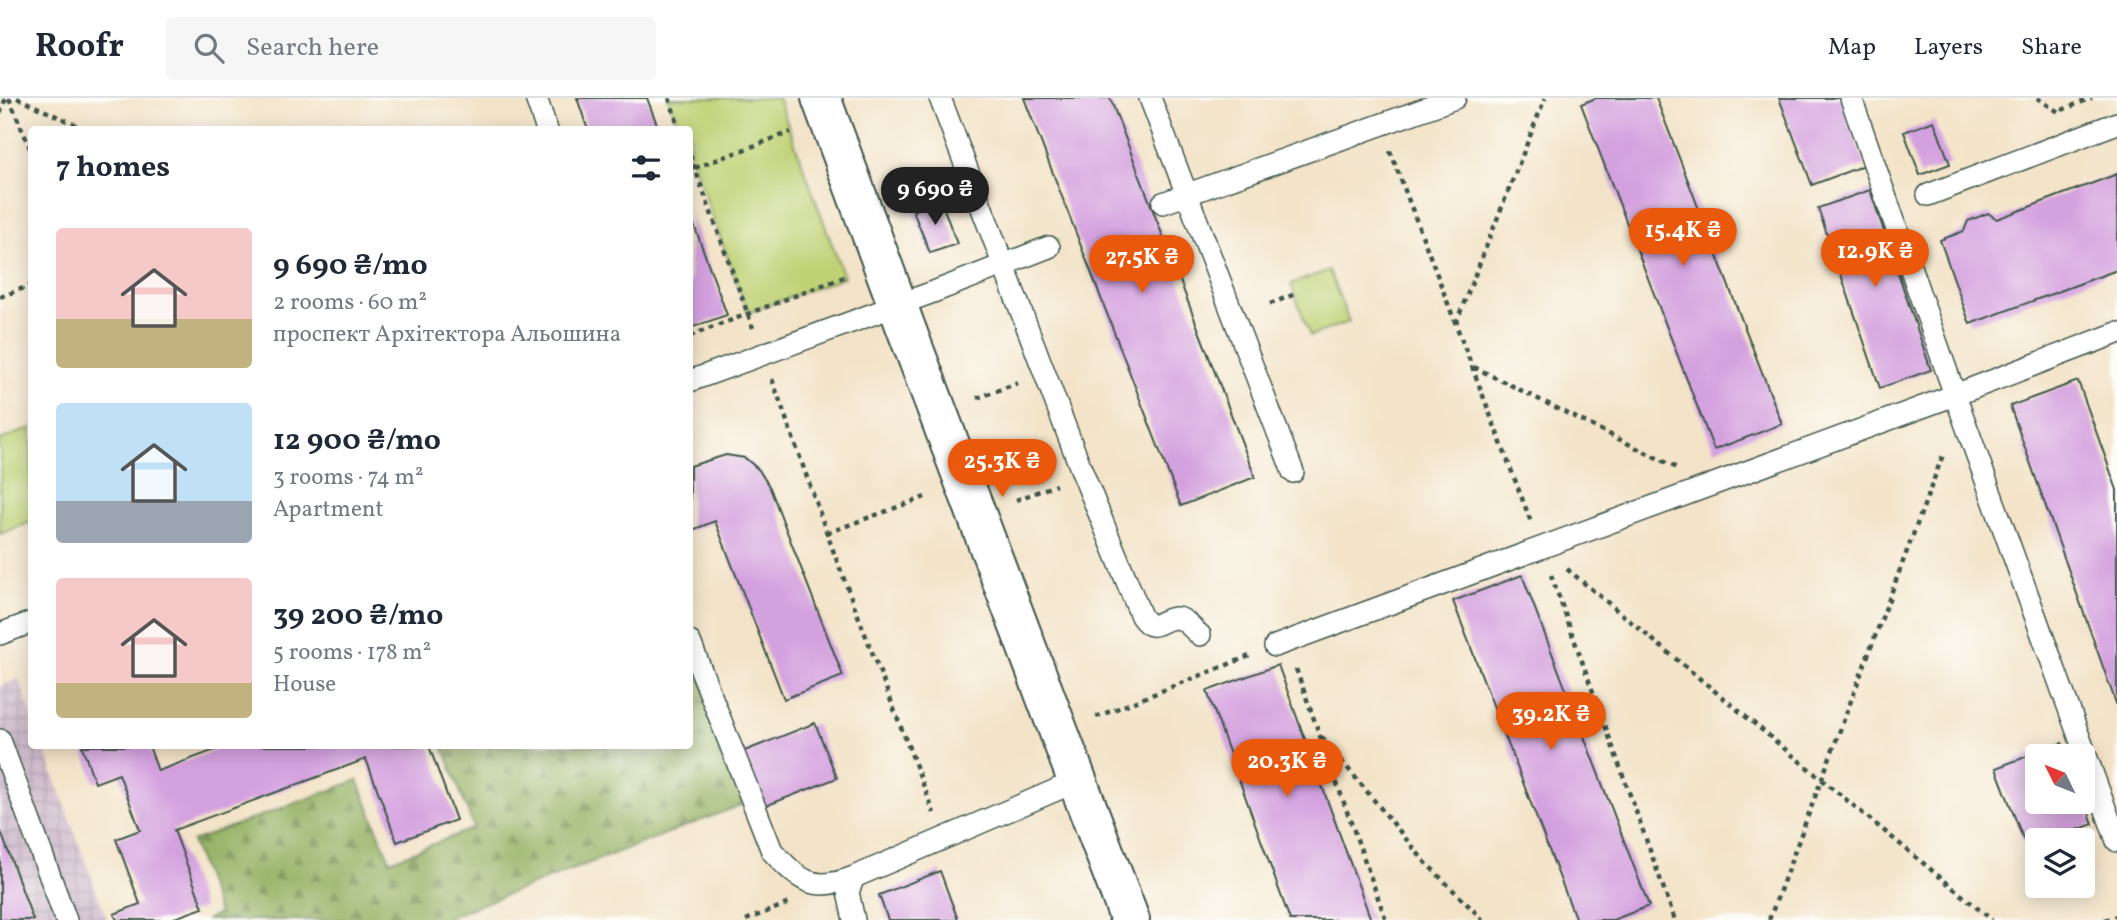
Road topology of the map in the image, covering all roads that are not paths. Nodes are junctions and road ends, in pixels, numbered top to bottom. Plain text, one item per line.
1 (536, 98) edge
2 (821, 98) edge
3 (940, 98) edge
4 (1150, 98) edge
5 (1455, 98) edge
6 (1851, 98) edge
7 (2117, 123) edge
8 (546, 126) edge
9 (1187, 195) junction
10 (1928, 195) dead end
11 (1163, 203) dead end
12 (1049, 247) dead end
13 (1003, 265) junction
14 (898, 305) junction
15 (2117, 333) edge
16 (693, 381) edge
17 (1958, 402) junction
18 (1293, 472) dead end
19 (28, 624) edge
20 (0, 634) edge
21 (1200, 635) dead end
22 (1280, 644) road end
23 (693, 650) edge
24 (0, 740) edge
25 (1077, 782) junction
26 (2117, 841) edge
27 (855, 877) junction
28 (66, 920) edge
29 (854, 920) edge
30 (1130, 920) edge

1 - 8 lane
2 - 14 street
3 - 13 lane
4 - 9 lane
5 - 9 lane
6 - 17 lane
7 - 10 lane
9 - 11 lane
9 - 18 lane
12 - 13 lane
13 - 14 lane
13 - 21 lane
14 - 16 lane
14 - 25 street
15 - 17 lane
17 - 22 lane
17 - 26 lane
19 - 20 lane
23 - 27 lane
24 - 28 lane
25 - 27 lane
25 - 30 street
27 - 29 lane

